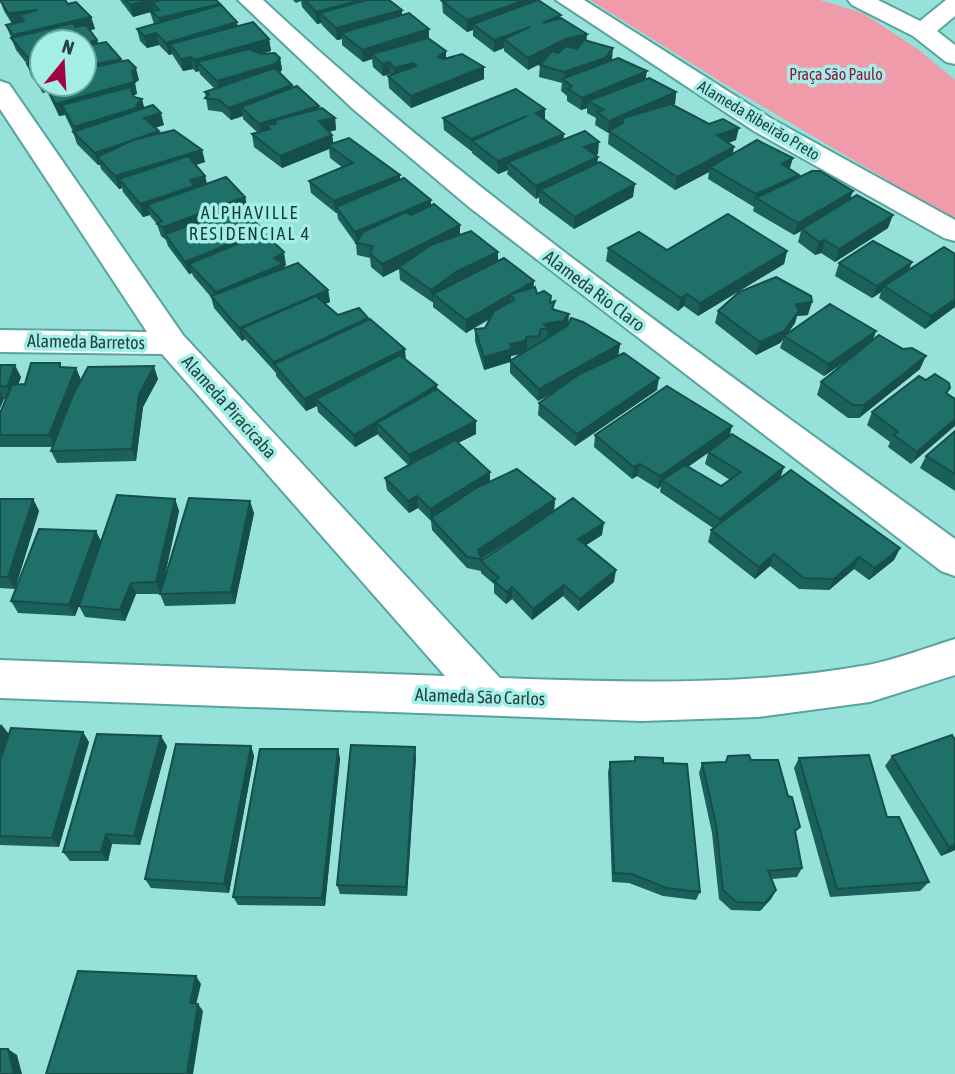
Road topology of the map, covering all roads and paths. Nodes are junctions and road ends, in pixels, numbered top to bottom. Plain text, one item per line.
1 (250, 0) edge
2 (568, 0) edge
3 (860, 0) edge
4 (955, 4) edge
5 (922, 31) junction
6 (955, 57) edge
7 (0, 89) edge
8 (12, 128) edge
9 (955, 232) edge
10 (0, 341) edge
11 (171, 343) junction
12 (955, 560) edge
13 (955, 657) edge
14 (0, 679) edge
15 (491, 698) junction

1 - 12 street, Alameda Rio Claro
2 - 9 street, Alameda Ribeirão Preto
3 - 5 street
4 - 5 street
5 - 6 street
7 - 8 street, Alameda Piracicaba
8 - 11 street, Alameda Piracicaba
10 - 11 street, Alameda Barretos
11 - 15 street, Alameda Piracicaba
13 - 15 street, Alameda São Carlos
14 - 15 street, Alameda São Carlos

